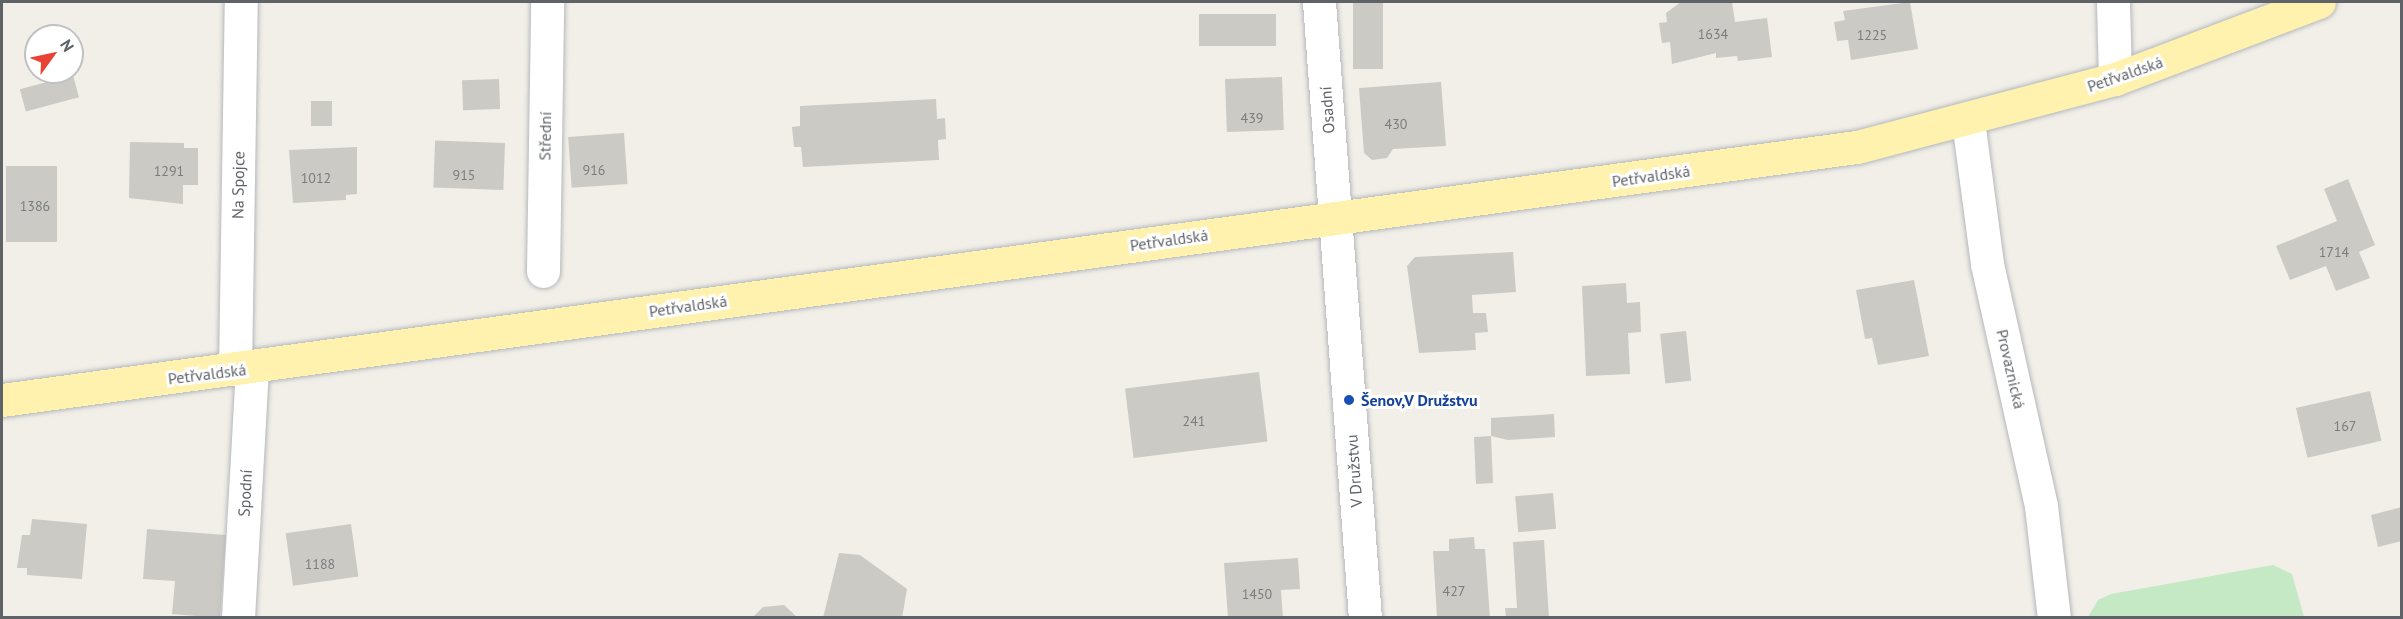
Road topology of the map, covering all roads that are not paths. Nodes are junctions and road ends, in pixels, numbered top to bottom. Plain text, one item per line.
1 (241, 2) edge
2 (547, 2) edge
3 (1319, 2) edge
4 (2113, 2) edge
5 (2319, 2) edge
6 (2115, 79) junction
7 (1968, 121) junction
8 (1334, 218) junction
9 (543, 271) dead end
10 (244, 369) junction
11 (2, 400) edge
12 (238, 618) edge
13 (1365, 618) edge
14 (2054, 618) edge

1 - 10 street, Na Spojce
2 - 9 street, Střední
3 - 8 street, Osadní
4 - 6 street
5 - 6 main road, Petřvaldská
6 - 7 main road, Petřvaldská
7 - 8 main road, Petřvaldská
7 - 14 street, Provaznická
8 - 10 main road, Petřvaldská
8 - 13 street, V Družstvu
10 - 11 main road, Petřvaldská
10 - 12 street, Spodní

